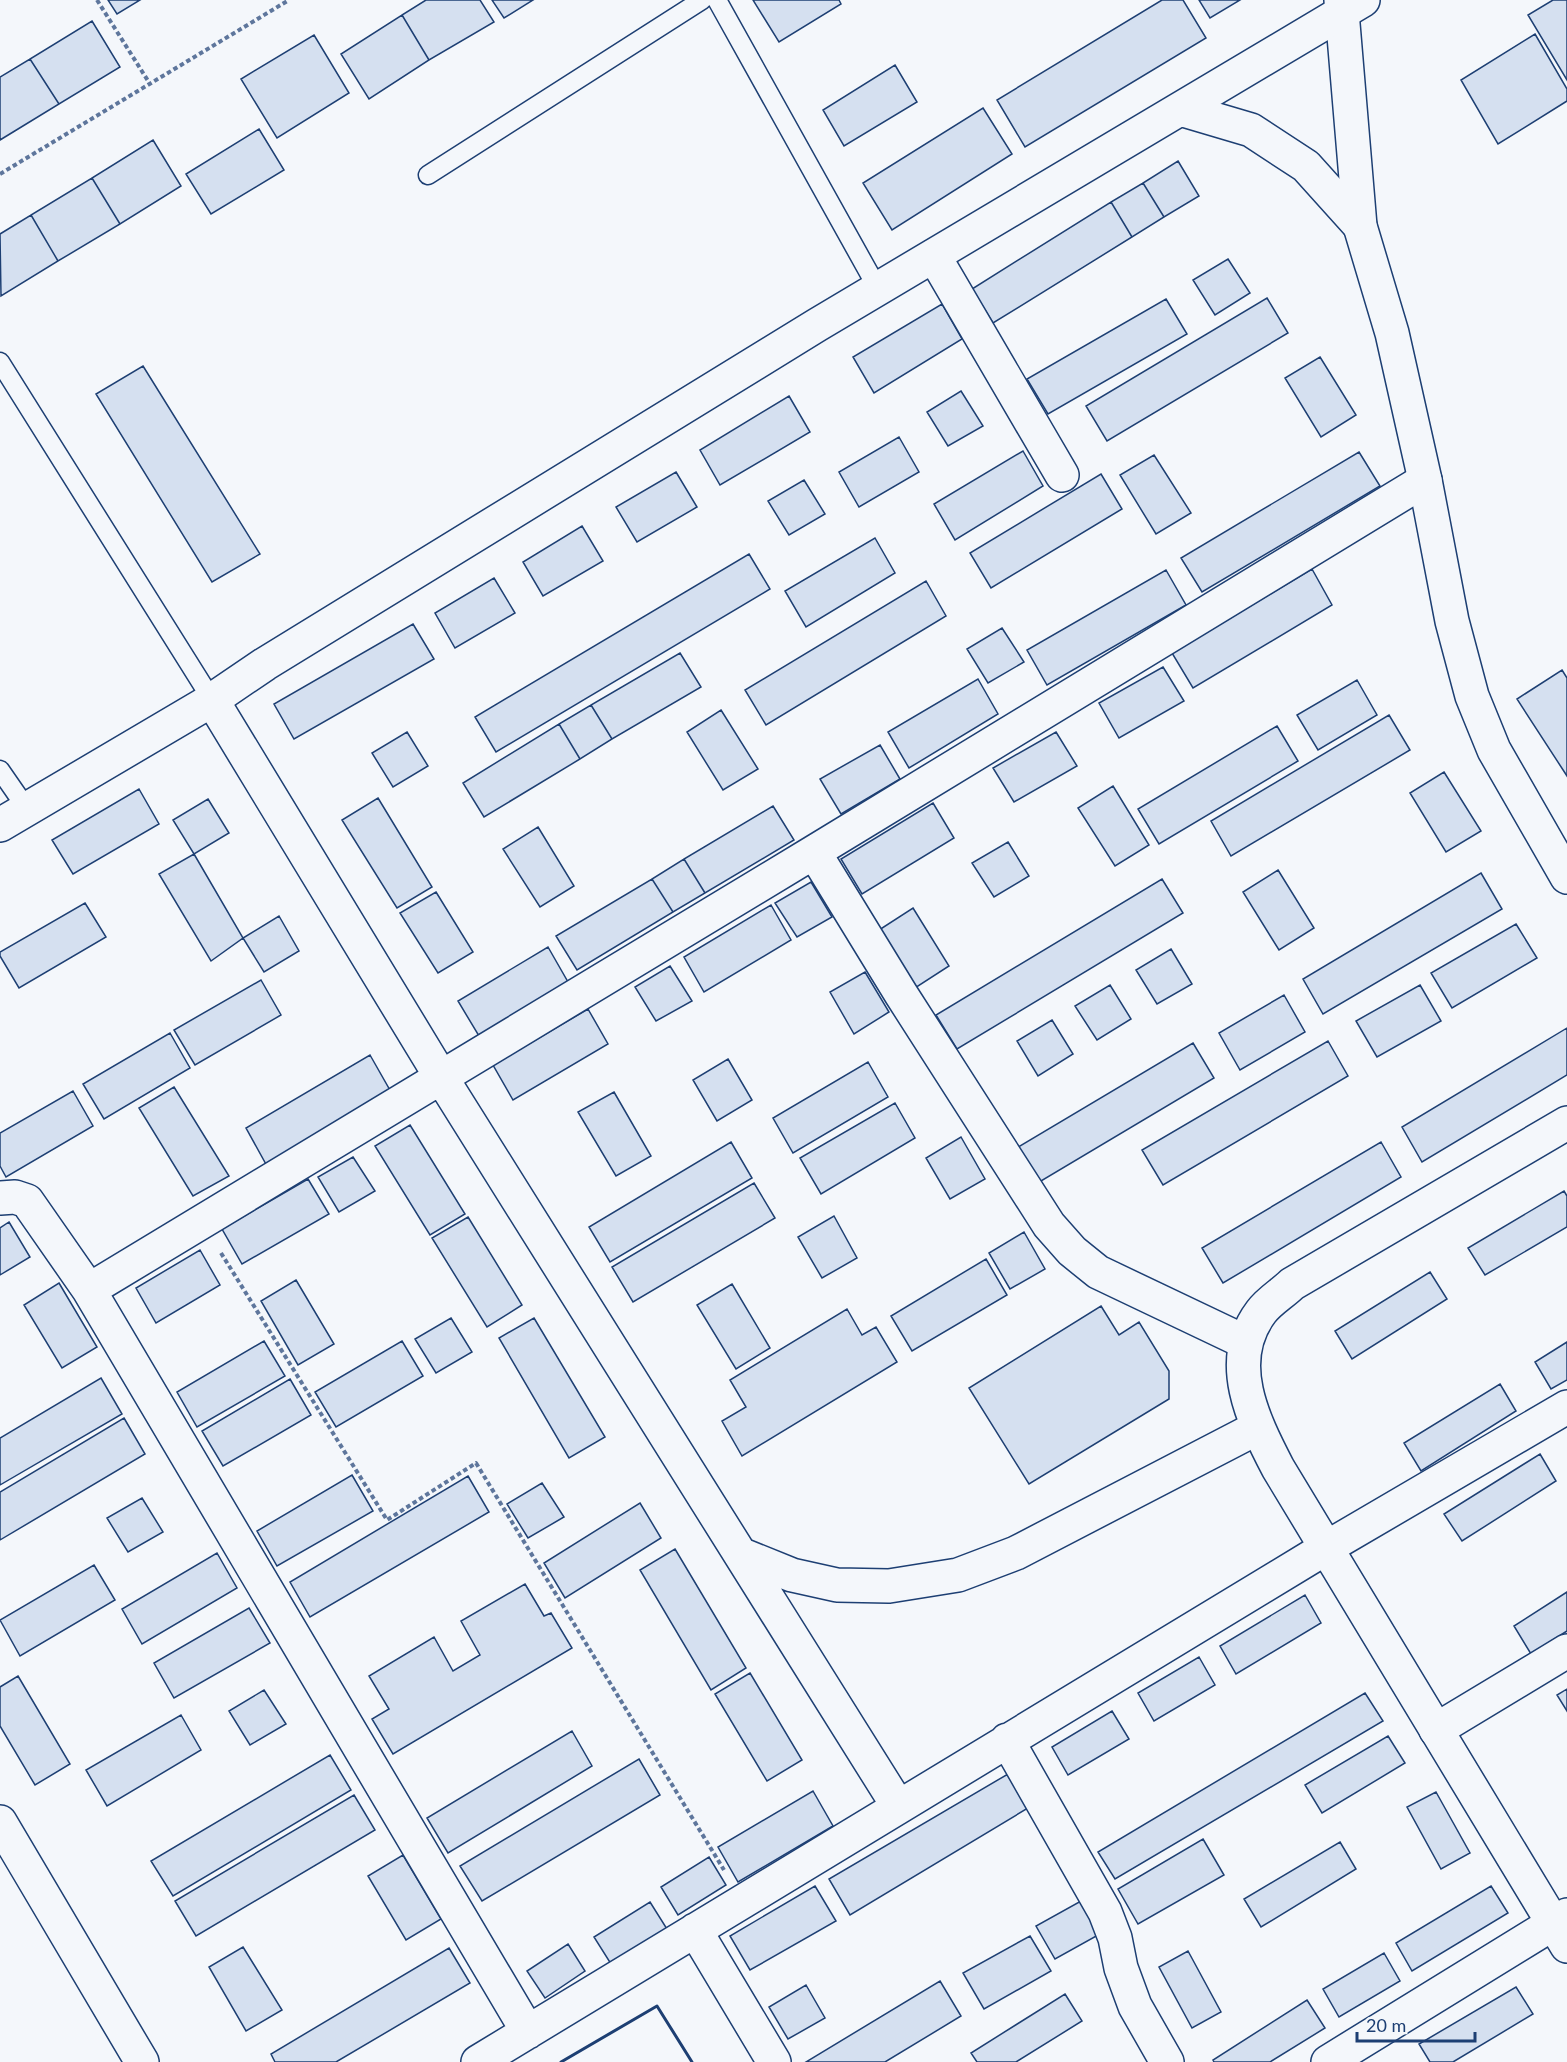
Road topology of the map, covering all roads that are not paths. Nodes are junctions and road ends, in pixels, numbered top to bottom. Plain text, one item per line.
1 (702, 0) edge
2 (717, 0) edge
3 (1349, 5) edge
4 (1180, 110) junction
5 (428, 175) dead end
6 (1360, 226) junction
7 (934, 256) junction
8 (878, 289) junction
9 (0, 362) edge
10 (1062, 475) dead end
11 (1425, 480) junction
12 (212, 700) junction
13 (0, 770) edge
14 (14, 817) edge
15 (814, 852) junction
16 (1567, 877) edge
17 (441, 1077) junction
18 (1567, 1123) edge
19 (0, 1198) edge
20 (89, 1290) junction
21 (1245, 1341) junction
22 (1567, 1407) edge
23 (1257, 1428) junction
24 (1326, 1548) junction
25 (740, 1554) junction
26 (1567, 1651) edge
27 (1436, 1730) junction
28 (1007, 1740) junction
29 (897, 1806) junction
30 (0, 1822) edge
31 (1562, 1928) edge
32 (694, 1930) junction
33 (528, 2032) junction
34 (142, 2062) edge
35 (478, 2062) edge
36 (774, 2062) edge
37 (1167, 2062) edge
38 (1328, 2062) edge

1 - 5 lane
2 - 8 lane
3 - 4 main road
3 - 6 main road
4 - 6 main road
4 - 7 main road
6 - 11 main road
7 - 8 main road
7 - 10 main road
8 - 12 main road
9 - 12 lane
11 - 15 main road
11 - 16 main road
12 - 14 main road
12 - 17 main road
13 - 14 lane
15 - 17 main road
15 - 21 main road
17 - 20 main road
17 - 25 main road
18 - 21 main road
19 - 20 main road
20 - 33 main road
21 - 23 main road
22 - 24 main road
23 - 24 main road
23 - 25 main road
24 - 27 main road
24 - 28 main road
25 - 29 main road
26 - 27 main road
27 - 31 main road
28 - 29 main road
28 - 37 main road
29 - 32 main road
30 - 34 main road
31 - 38 main road
32 - 33 main road
32 - 36 main road
33 - 35 main road

